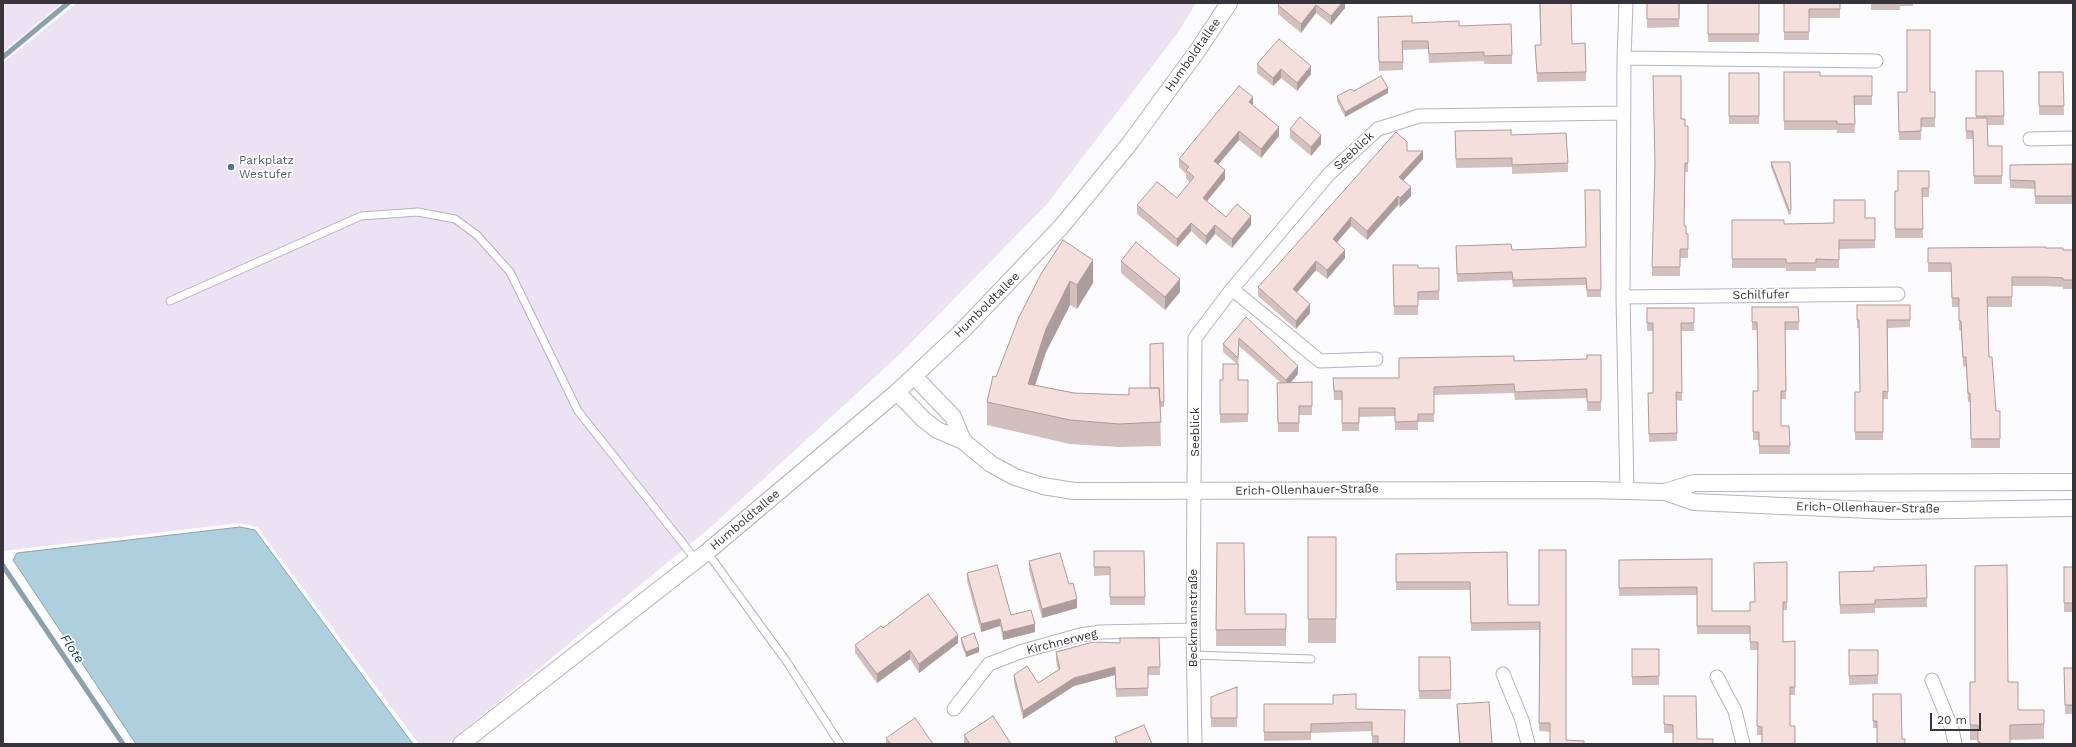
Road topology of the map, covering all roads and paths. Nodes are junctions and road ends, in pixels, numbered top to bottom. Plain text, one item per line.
1 (1229, 3) edge
2 (1626, 3) edge
3 (1624, 58) junction
4 (1876, 61) dead end
5 (1623, 113) junction
6 (2073, 138) edge
7 (2030, 139) dead end
8 (1232, 289) junction
9 (1898, 294) dead end
10 (1623, 297) junction
11 (170, 301) dead end
12 (1376, 359) dead end
13 (914, 376) junction
14 (897, 392) junction
15 (963, 441) junction
16 (2073, 482) edge
17 (1193, 491) junction
18 (1627, 491) junction
19 (1665, 492) junction
20 (2073, 508) edge
21 (702, 556) junction
22 (1193, 630) junction
23 (1193, 655) junction
24 (1311, 658) dead end
25 (1503, 674) dead end
26 (1717, 677) dead end
27 (1932, 680) dead end
28 (954, 709) dead end
29 (461, 744) edge
30 (840, 744) edge
31 (1196, 744) edge
32 (1528, 744) edge
33 (1743, 744) edge
34 (1956, 744) edge

1 - 13 street, Humboldtallee
2 - 3 street
3 - 4 street
3 - 5 street
5 - 8 street, Seeblick
5 - 10 street
6 - 7 street
8 - 12 street
8 - 17 street, Seeblick
9 - 10 street, Schilfufer
10 - 18 street
11 - 21 lane
13 - 14 street, Humboldtallee
13 - 15 street, Erich-Ollenhauer-Straße
14 - 15 street, Erich-Ollenhauer-Straße
14 - 21 street, Humboldtallee
15 - 17 street, Erich-Ollenhauer-Straße
16 - 19 street, Erich-Ollenhauer-Straße
17 - 18 street, Erich-Ollenhauer-Straße
17 - 22 street, Beckmannstraße
18 - 19 street, Erich-Ollenhauer-Straße
19 - 20 street, Erich-Ollenhauer-Straße
21 - 29 street, Humboldtallee
21 - 30 lane
22 - 23 street, Beckmannstraße
22 - 28 street, Kirchnerweg
23 - 24 lane
23 - 31 street, Beckmannstraße
25 - 32 street
26 - 33 street
27 - 34 street

